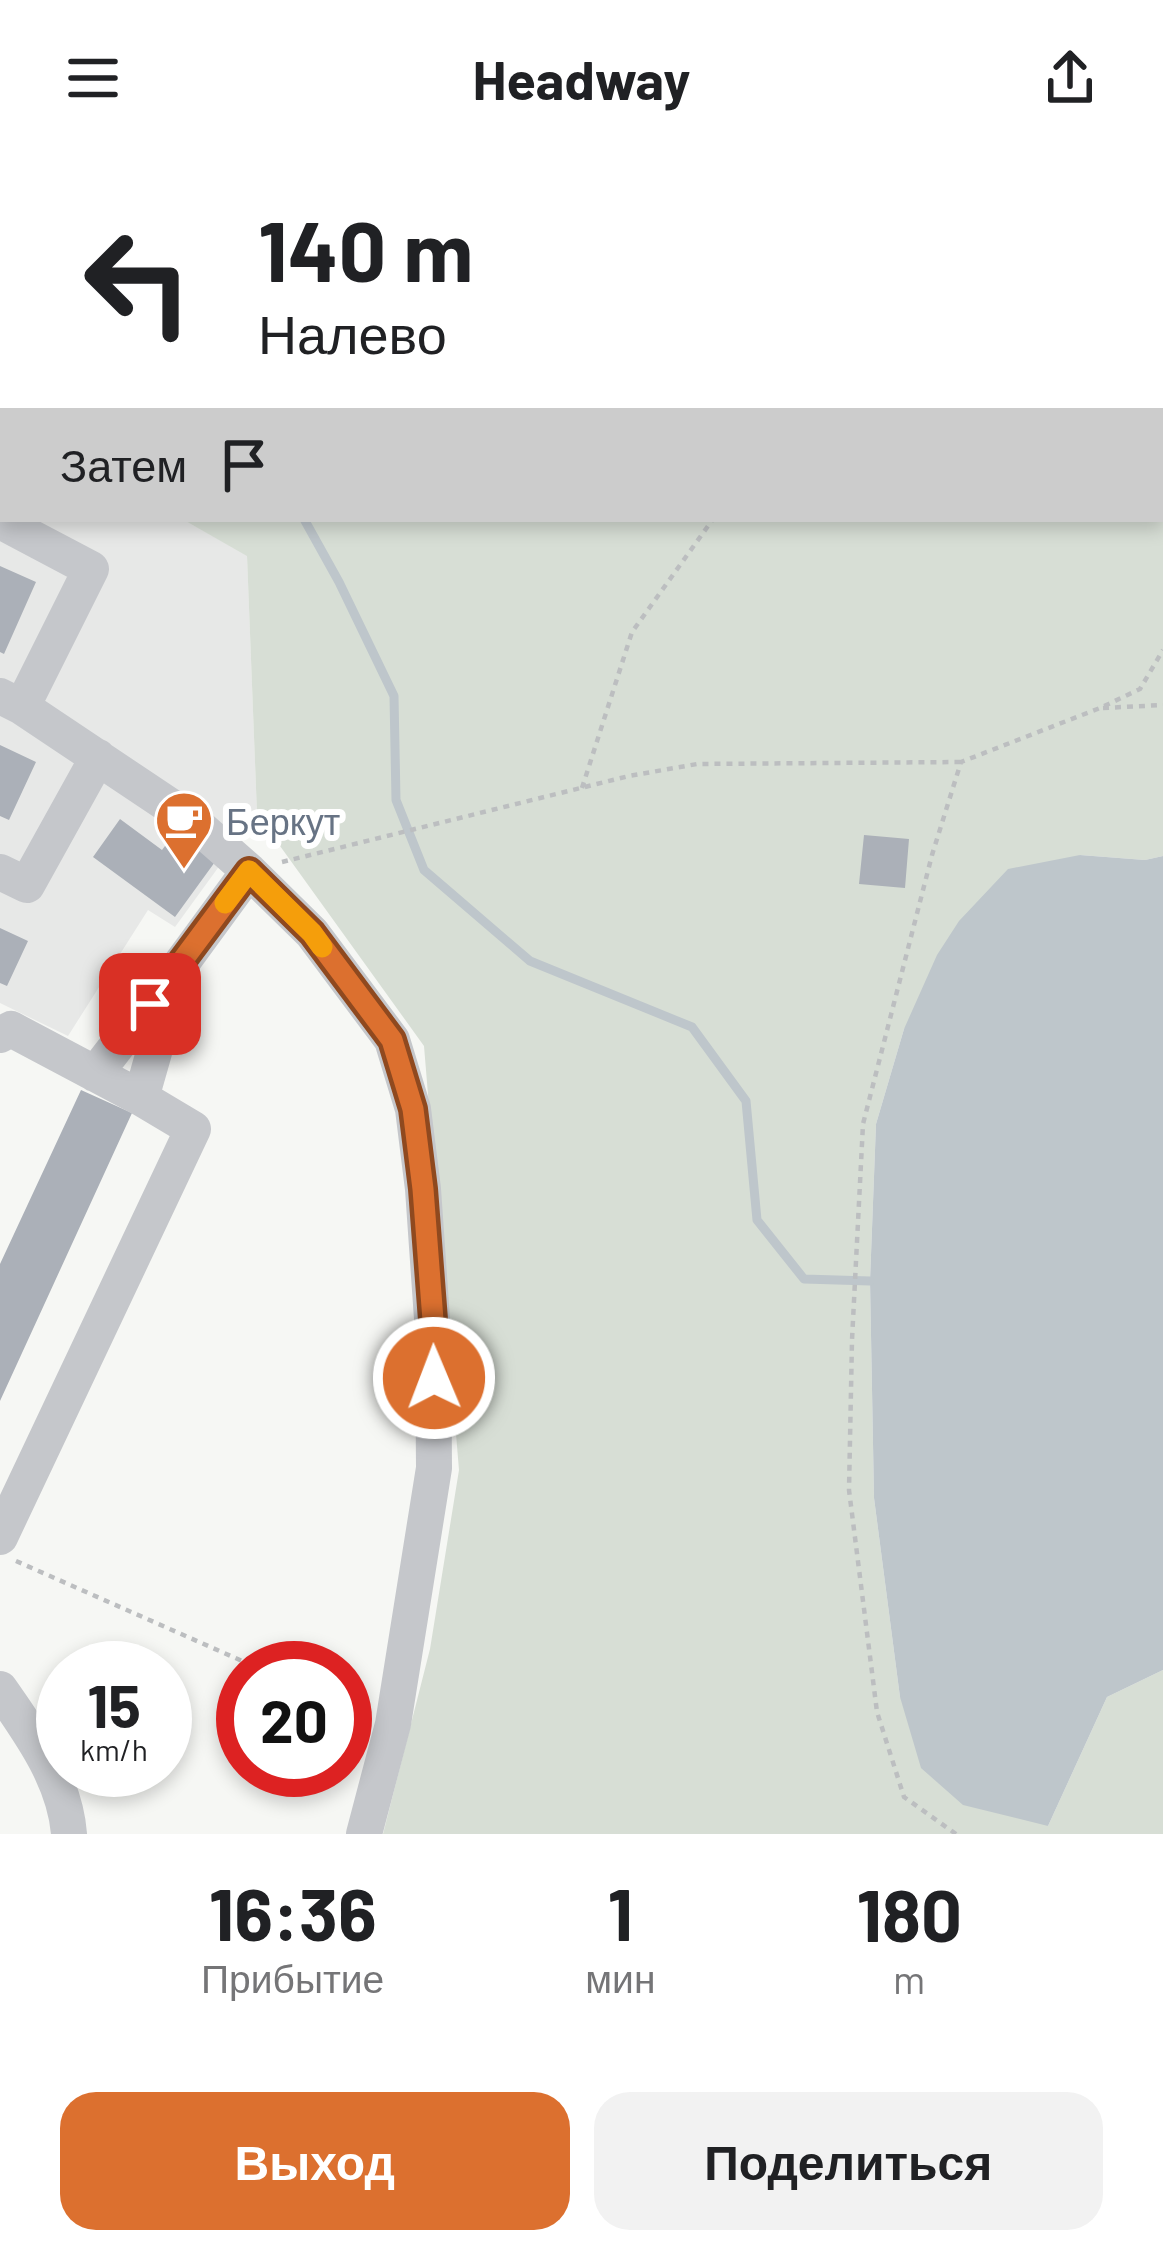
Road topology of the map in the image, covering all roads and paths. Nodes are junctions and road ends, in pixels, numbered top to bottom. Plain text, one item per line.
1 (2, 522) edge
2 (711, 522) edge
3 (1163, 650) edge
4 (11, 701) edge
5 (1163, 705) edge
6 (1100, 708) junction
7 (98, 757) junction
8 (961, 762) junction
9 (582, 788) junction
10 (249, 871) junction
11 (0, 872) edge
12 (178, 968) junction
13 (0, 1035) edge
14 (95, 1074) junction
15 (141, 1098) junction
16 (0, 1537) edge
17 (0, 1553) edge
18 (216, 1650) edge
19 (0, 1689) edge
20 (69, 1834) edge
21 (364, 1834) edge
22 (956, 1834) edge

1 - 4 street
2 - 9 path
3 - 6 path
4 - 7 street
5 - 6 path
6 - 8 path
7 - 10 street
7 - 11 street
8 - 9 path
8 - 22 path
9 - 10 path
10 - 12 street
10 - 21 street
12 - 14 street
12 - 15 street
13 - 14 street
14 - 15 street
15 - 16 street
17 - 18 path
19 - 20 street

